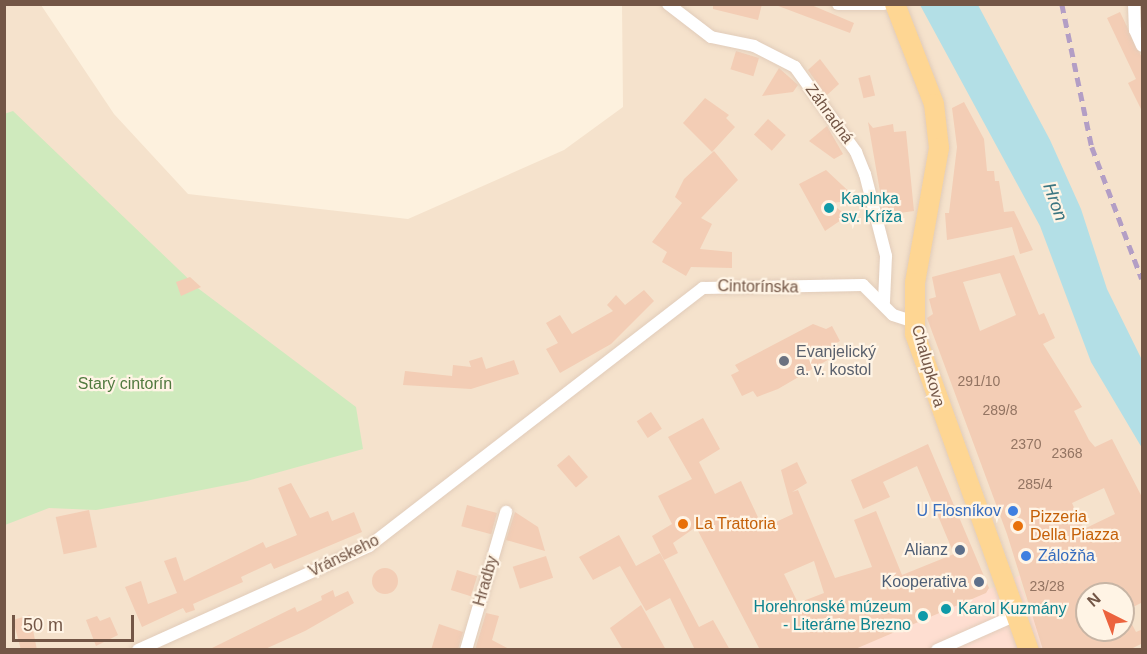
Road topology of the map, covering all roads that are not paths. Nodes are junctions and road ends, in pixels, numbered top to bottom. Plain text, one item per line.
1 (668, 4) edge
2 (838, 4) edge
3 (884, 4) edge
4 (895, 4) edge
5 (1134, 4) edge
6 (1143, 46) edge
7 (884, 302) junction
8 (914, 322) junction
9 (554, 399) joint
10 (506, 512) dead end
11 (1016, 615) junction
12 (138, 650) edge
13 (466, 650) edge
14 (937, 650) edge
15 (1029, 650) edge

1 - 7 street, Záhradná
2 - 3 street
4 - 8 main road, Chalupkova
5 - 6 street
7 - 8 street, Cintorínska
7 - 9 street, Cintorínska
8 - 11 main road, Chalupkova
9 - 12 street, Vránskeho
10 - 13 street, Hradby
11 - 14 street
11 - 15 main road, Chalupkova

